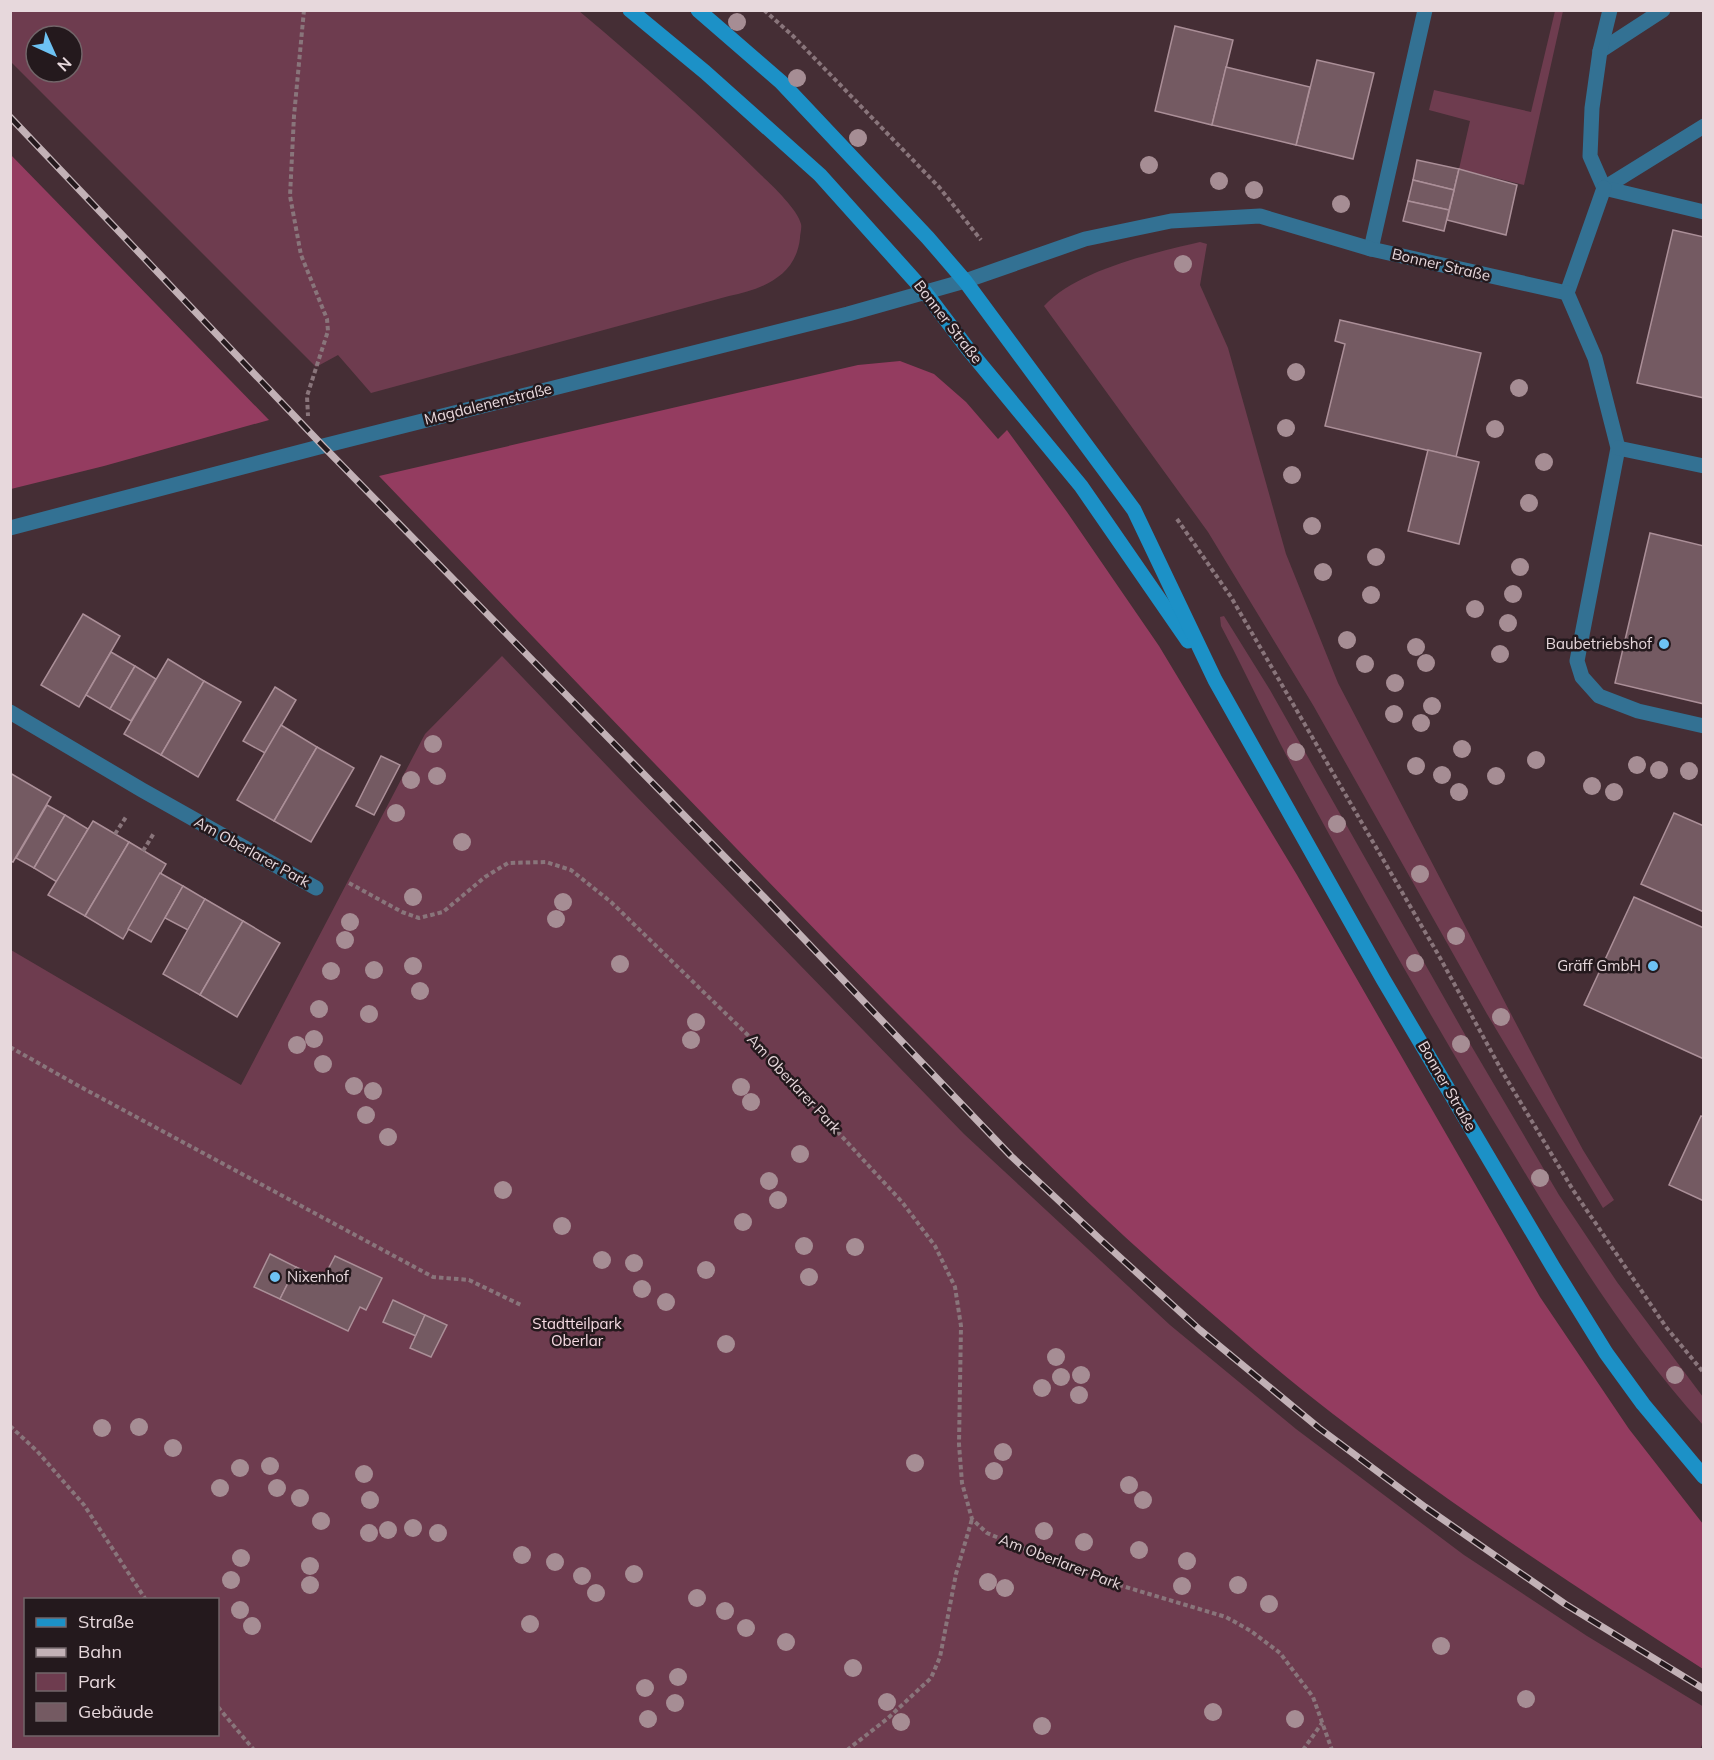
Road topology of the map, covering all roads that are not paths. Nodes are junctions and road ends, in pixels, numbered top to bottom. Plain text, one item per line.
1 (630, 10) edge
2 (698, 10) edge
3 (1425, 10) edge
4 (1610, 10) edge
5 (1663, 10) edge
6 (1600, 51) junction
7 (1704, 126) edge
8 (1604, 188) junction
9 (1704, 212) edge
10 (1371, 249) junction
11 (965, 281) junction
12 (925, 292) junction
13 (1567, 293) junction
14 (1618, 448) junction
15 (1704, 466) edge
16 (10, 528) edge
17 (1215, 680) junction
18 (10, 712) edge
19 (1704, 726) edge
20 (316, 888) road end
21 (1704, 1477) edge

1 - 12 street, Bonner Straße
2 - 11 street, Bonner Straße
3 - 10 street
4 - 6 street
5 - 6 street
6 - 8 street
7 - 8 street
8 - 9 street
8 - 13 street
10 - 11 street, Bonner Straße
10 - 13 street, Bonner Straße
11 - 12 street, Magdalenenstraße
11 - 17 street, Bonner Straße
12 - 16 street, Magdalenenstraße
12 - 17 street, Bonner Straße
13 - 14 street
14 - 15 street
14 - 19 street
17 - 21 street, Bonner Straße
18 - 20 street, Am Oberlarer Park

